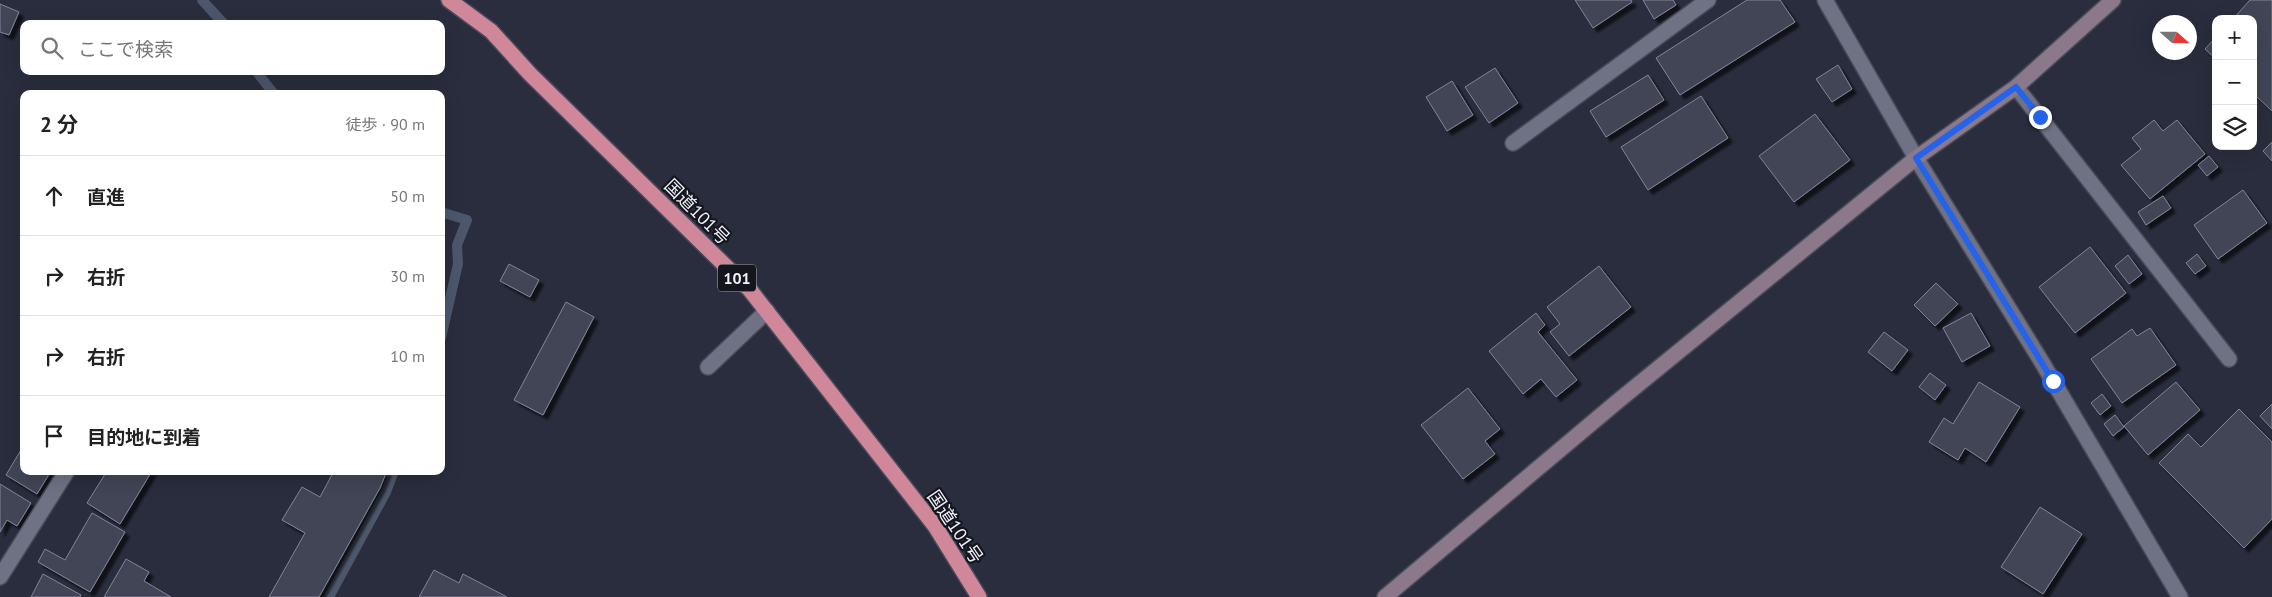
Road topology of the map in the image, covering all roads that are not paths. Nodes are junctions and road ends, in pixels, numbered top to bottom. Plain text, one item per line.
1 (449, 0) edge
2 (1708, 0) edge
3 (1825, 0) edge
4 (2113, 0) edge
5 (2016, 87) junction
6 (1513, 143) dead end
7 (1916, 158) junction
8 (767, 311) junction
9 (2229, 359) dead end
10 (708, 367) dead end
11 (64, 475) edge
12 (0, 577) edge
13 (979, 597) edge
14 (1385, 597) edge
15 (2180, 597) edge

1 - 8 highway, 国道101号 / 101
2 - 6 street
3 - 7 street
4 - 5 street
5 - 7 street
5 - 9 street
7 - 14 street
7 - 15 street
8 - 10 street
8 - 13 highway, 国道101号 / 101
11 - 12 street

